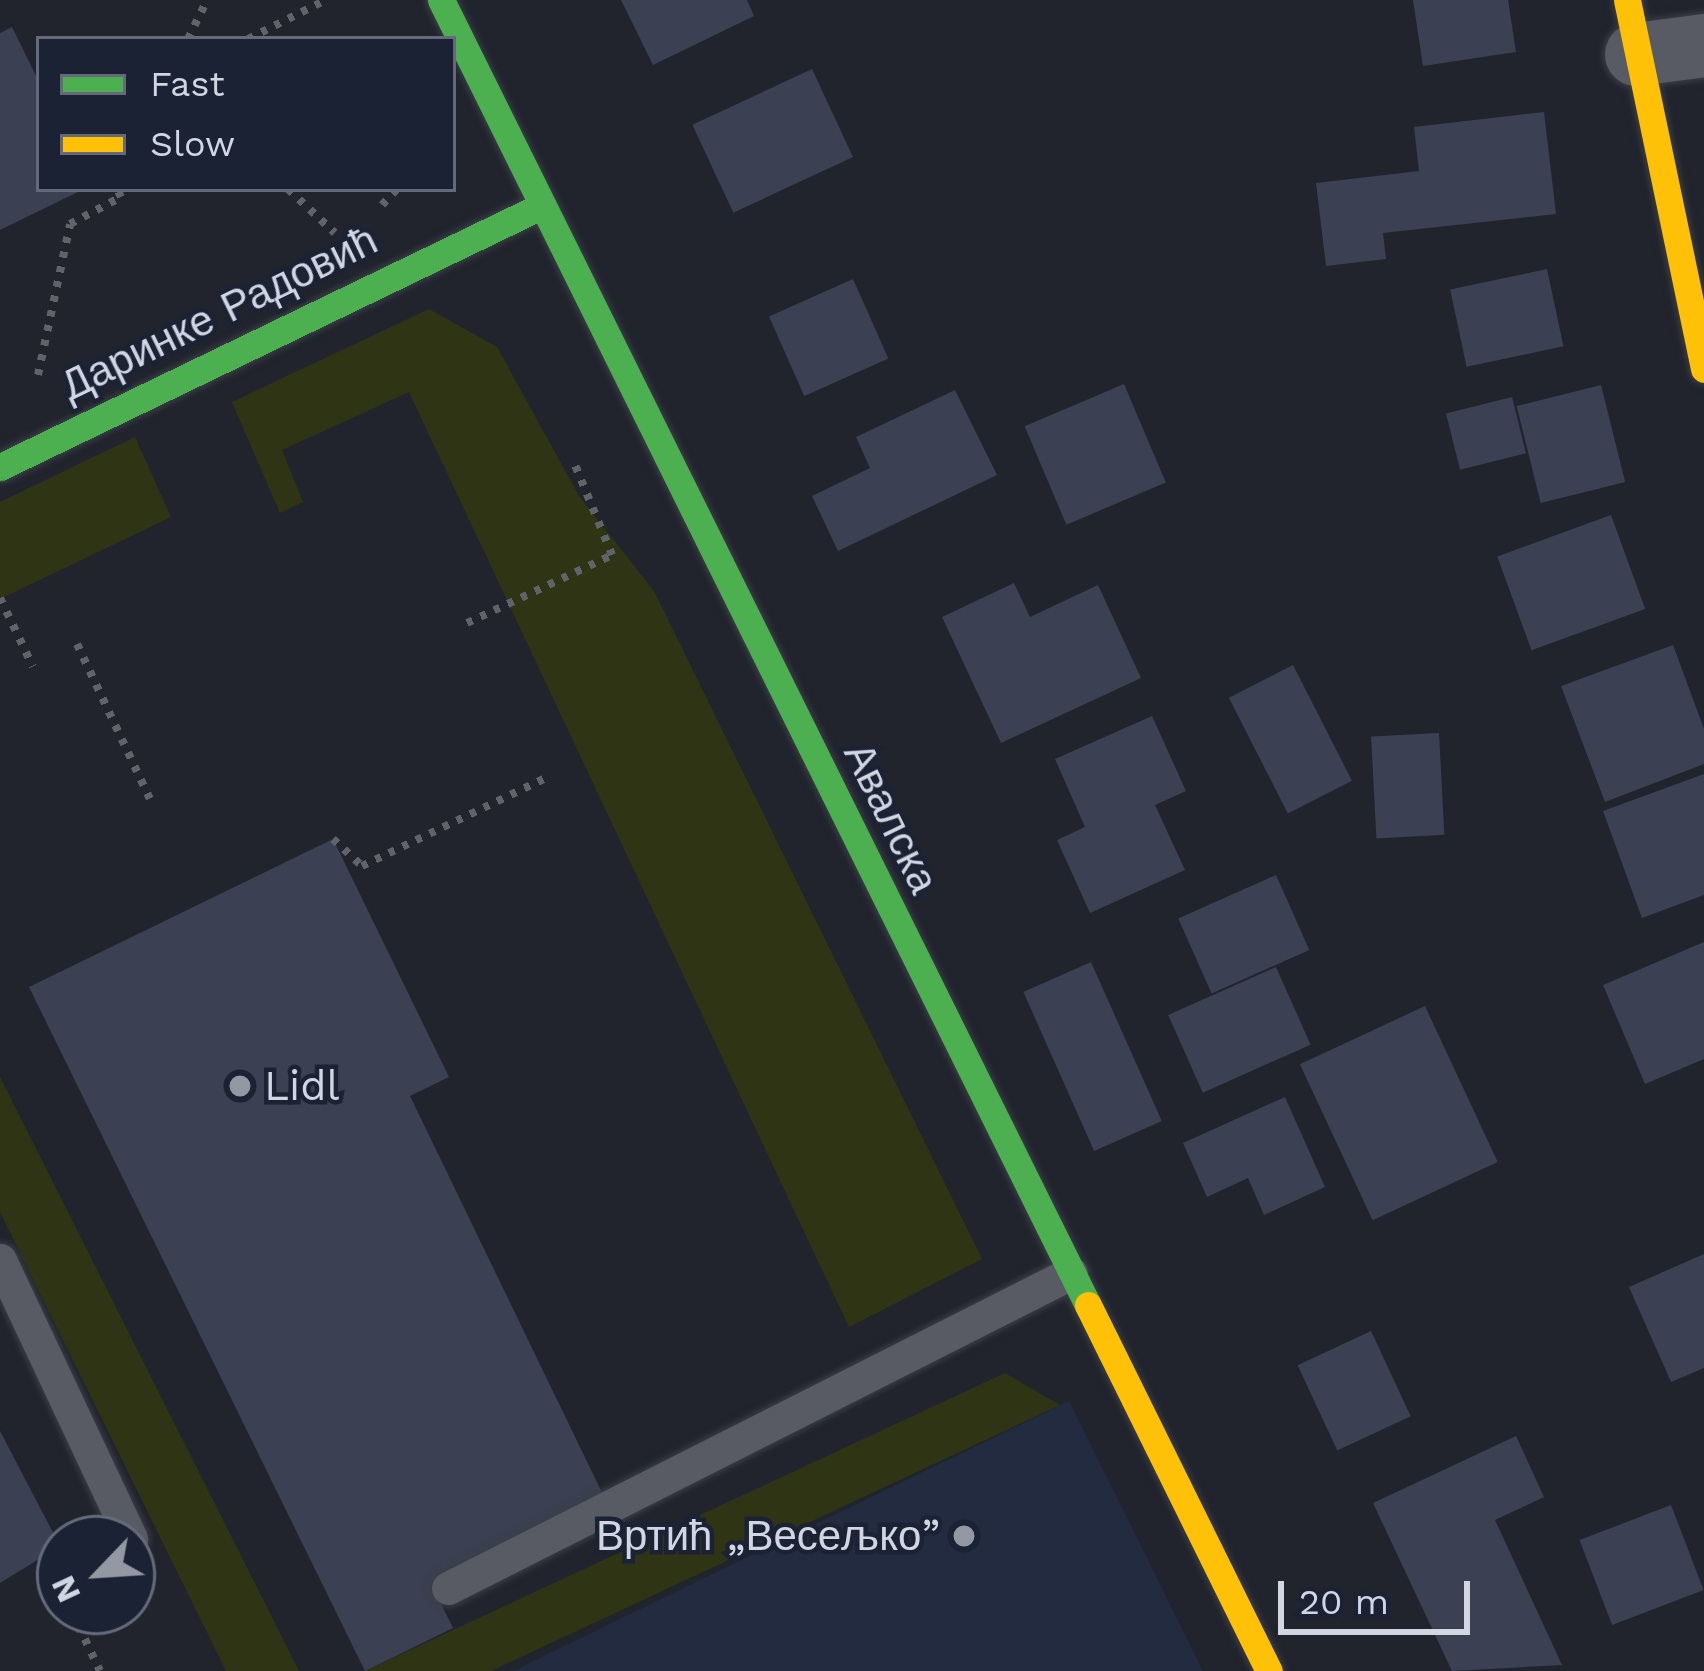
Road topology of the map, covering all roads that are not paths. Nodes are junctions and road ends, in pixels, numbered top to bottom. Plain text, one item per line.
1 (441, 0) edge
2 (1631, 27) edge
3 (1704, 45) edge
4 (541, 206) junction
5 (1704, 369) edge
6 (0, 467) edge
7 (0, 1261) edge
8 (1072, 1273) junction
9 (11, 1308) edge
10 (119, 1515) edge
11 (448, 1588) dead end
12 (1270, 1671) edge

1 - 4 main road, Авалска
2 - 3 street
2 - 5 main road
4 - 6 main road, Даринке Радовић
4 - 8 main road, Авалска
7 - 9 lane
8 - 11 lane
8 - 12 main road, Авалска
9 - 10 lane

